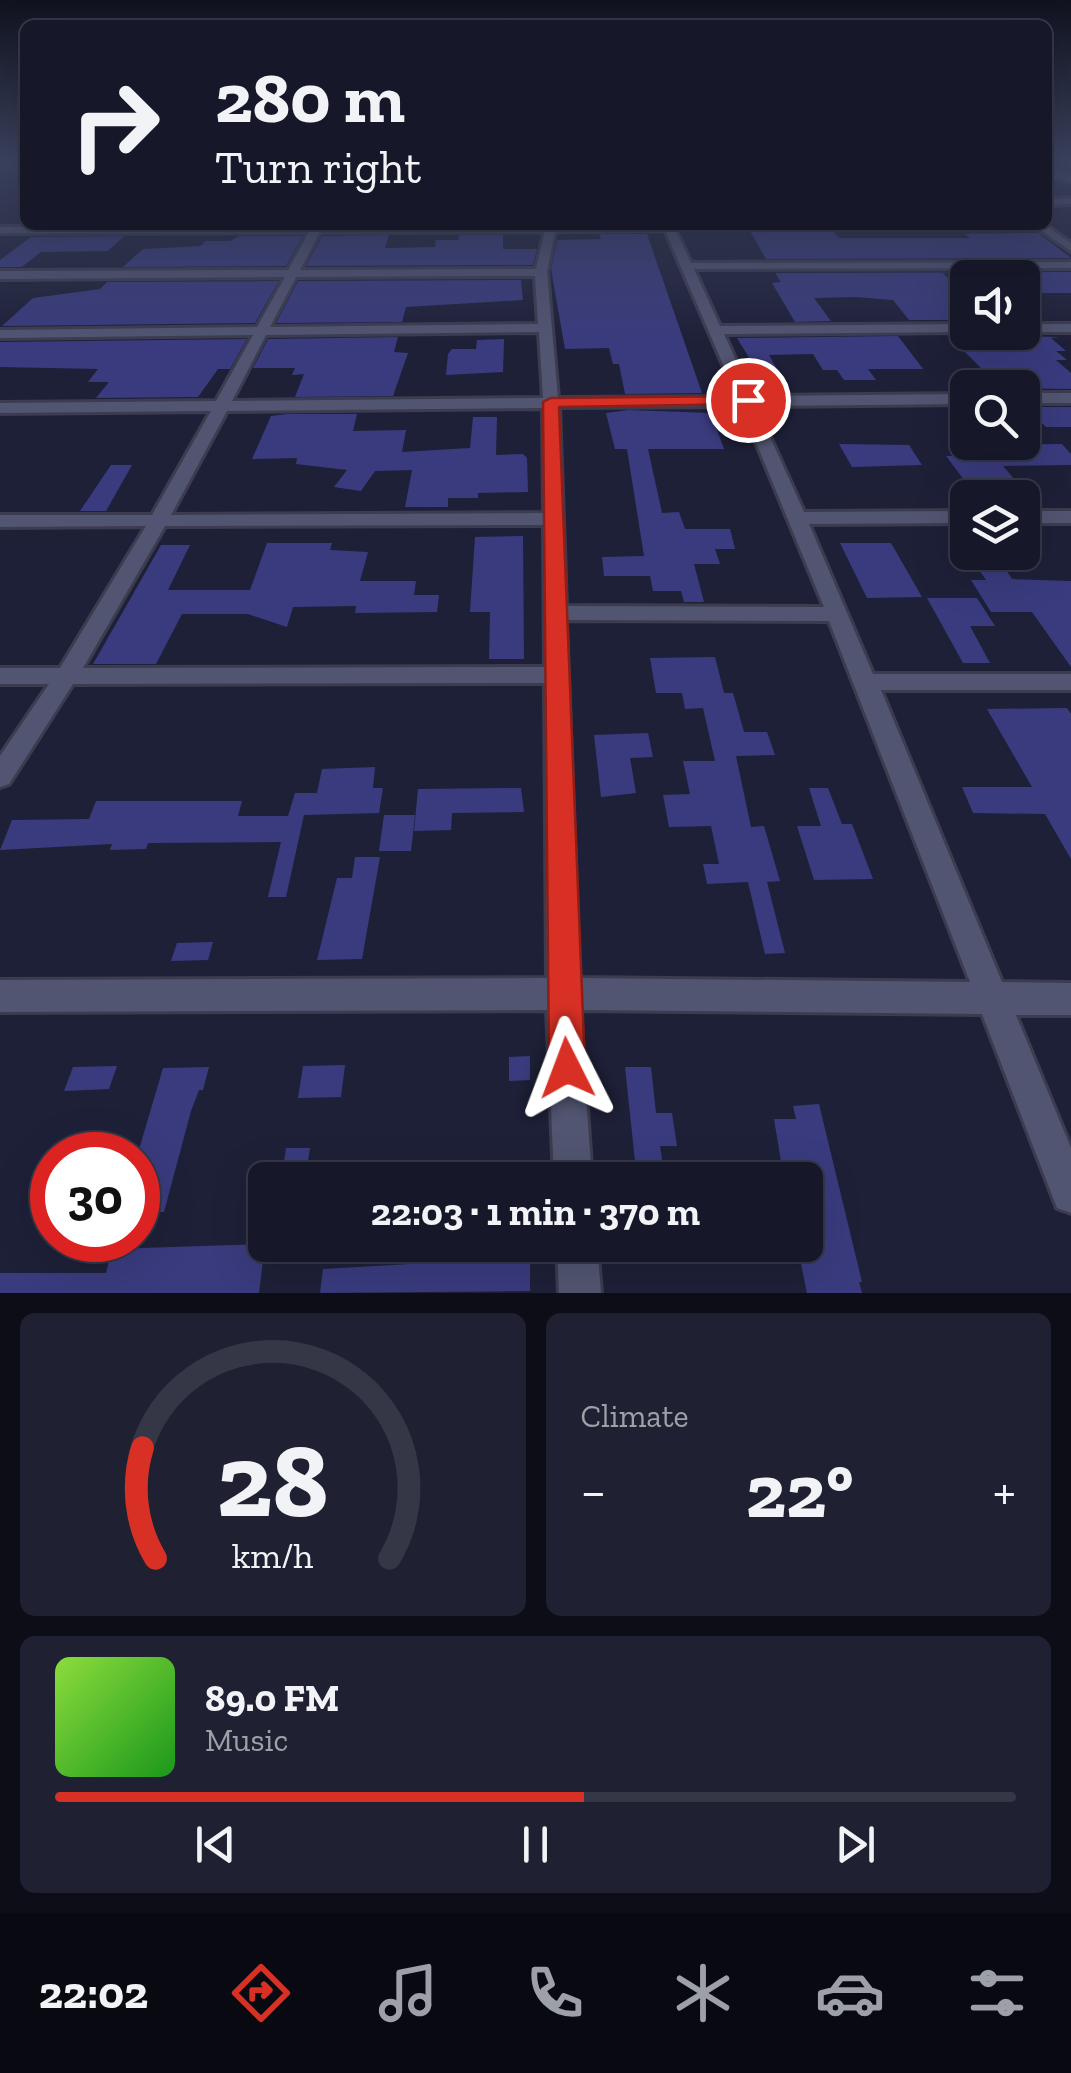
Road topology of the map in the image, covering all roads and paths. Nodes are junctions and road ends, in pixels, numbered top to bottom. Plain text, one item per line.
1 (107, 230) edge
2 (316, 230) edge
3 (550, 230) edge
4 (670, 230) edge
5 (1045, 230) edge
6 (2, 232) edge
7 (1071, 248) edge
8 (1071, 265) edge
9 (688, 266) junction
10 (541, 272) junction
11 (294, 273) junction
12 (0, 275) edge
13 (546, 328) junction
14 (950, 328) edge
15 (1040, 328) edge
16 (1071, 328) edge
17 (264, 330) junction
18 (717, 330) junction
19 (0, 334) edge
20 (1040, 398) edge
21 (1071, 398) edge
22 (950, 399) edge
23 (748, 400) junction
24 (551, 402) junction
25 (222, 405) junction
26 (0, 408) edge
27 (950, 517) edge
28 (1040, 517) edge
29 (1071, 517) edge
30 (161, 518) junction
31 (798, 518) junction
32 (554, 520) junction
33 (0, 521) edge
34 (556, 613) junction
35 (838, 614) junction
36 (70, 675) junction
37 (558, 675) junction
38 (0, 676) edge
39 (866, 682) junction
40 (1071, 682) edge
41 (0, 777) edge
42 (563, 994) junction
43 (0, 996) edge
44 (1071, 999) edge
45 (993, 1000) junction
46 (573, 1162) edge
47 (1071, 1194) edge
48 (578, 1262) edge
49 (580, 1293) edge

1 - 6 street
2 - 11 street
3 - 10 street
4 - 9 street
5 - 7 street
8 - 9 street
9 - 18 street
10 - 11 street
10 - 13 street
11 - 12 street
11 - 17 street
13 - 17 street
13 - 24 street
14 - 18 street
15 - 16 street
17 - 19 street
17 - 25 street
18 - 23 street
20 - 21 street
22 - 23 street
23 - 24 street
23 - 31 street
24 - 25 street
24 - 32 street
25 - 26 street
25 - 30 street
27 - 31 street
28 - 29 street
30 - 32 street
30 - 33 street
30 - 36 street
31 - 35 street
32 - 34 street
34 - 35 street
34 - 37 street
35 - 39 street
36 - 37 street
36 - 38 street
36 - 41 street
37 - 42 street
39 - 40 street
39 - 45 street
42 - 43 street
42 - 45 street
42 - 46 street
44 - 45 street
45 - 47 street
48 - 49 street

